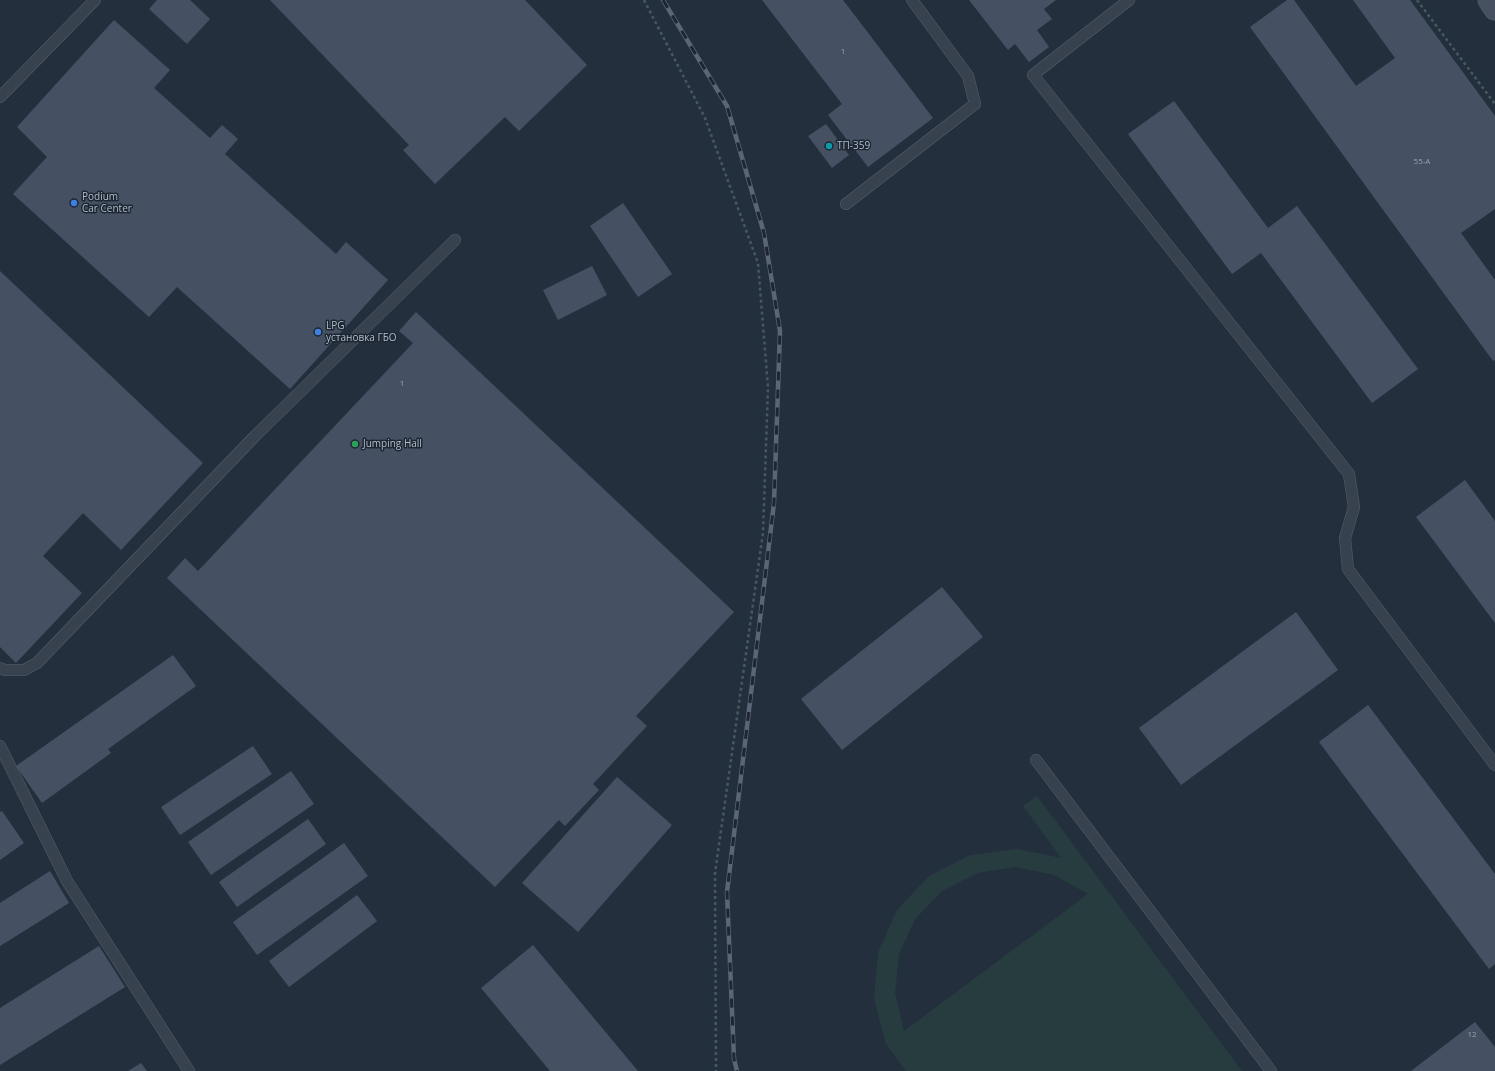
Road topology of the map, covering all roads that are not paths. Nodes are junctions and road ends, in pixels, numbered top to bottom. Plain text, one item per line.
1 (95, 0) edge
2 (912, 0) edge
3 (1129, 0) edge
4 (1489, 0) edge
5 (1495, 9) edge
6 (0, 97) edge
7 (846, 204) dead end
8 (455, 240) dead end
9 (0, 668) edge
10 (0, 746) edge
11 (1036, 760) dead end
12 (1495, 765) edge
13 (189, 1071) edge
14 (1271, 1071) edge

1 - 6 lane
2 - 7 lane
3 - 12 lane
4 - 5 main road
8 - 9 lane
10 - 13 lane
11 - 14 lane

